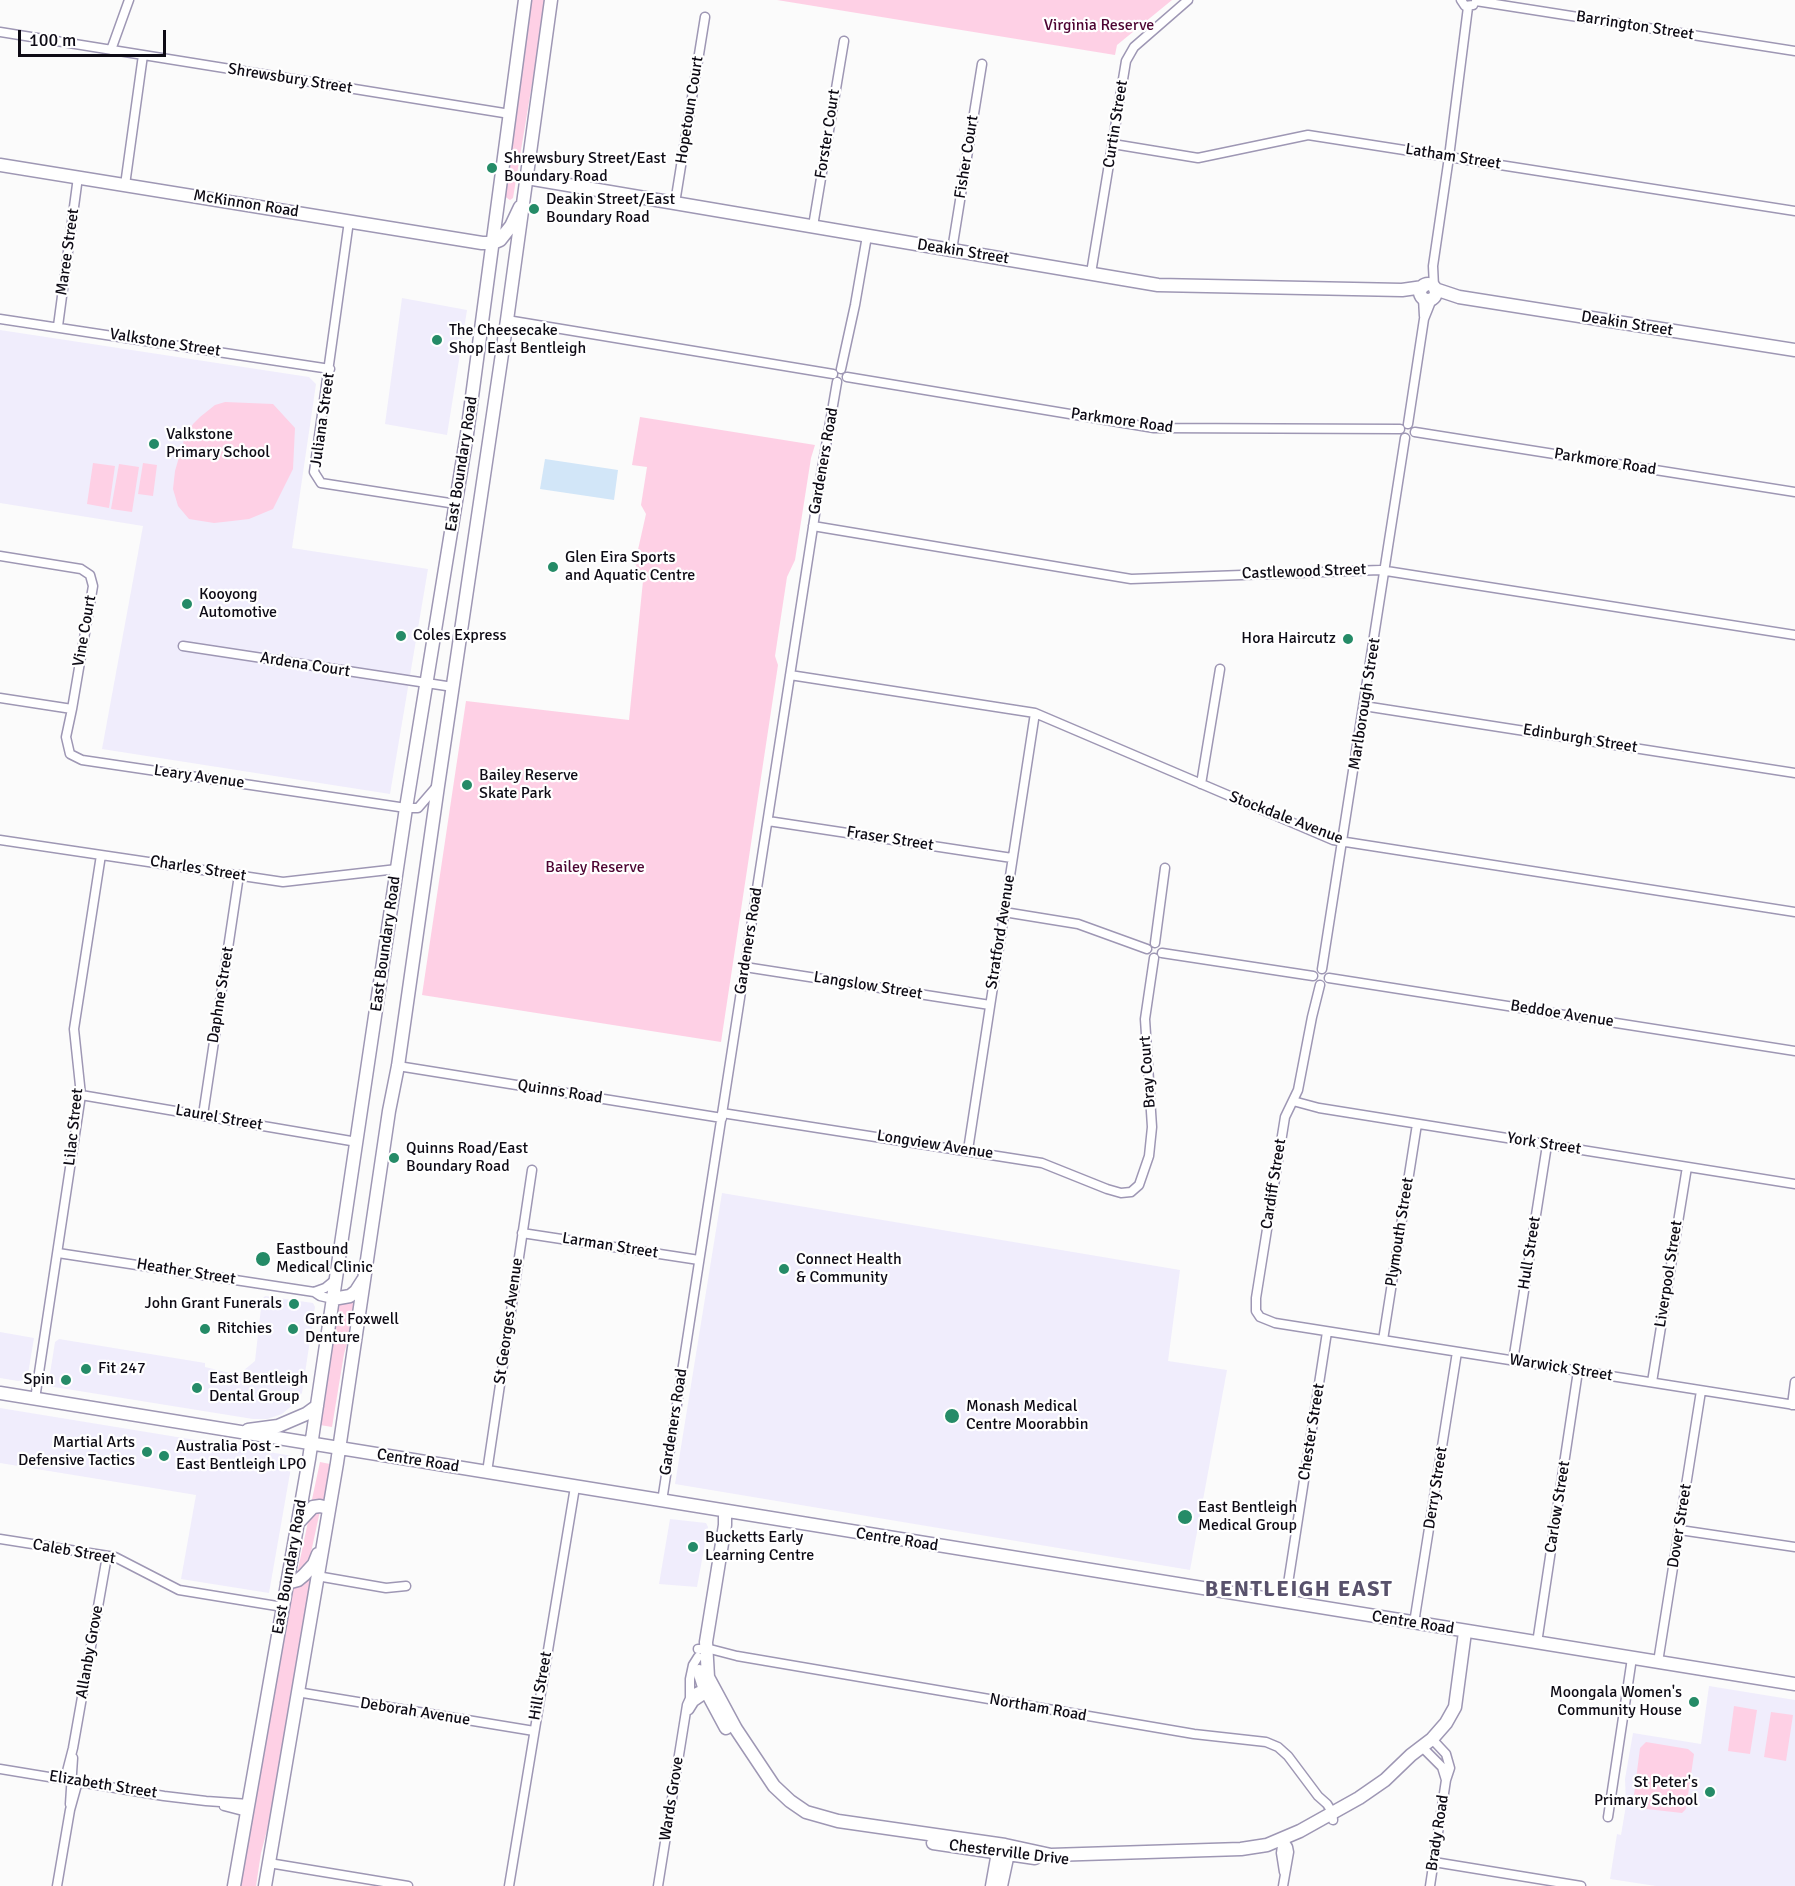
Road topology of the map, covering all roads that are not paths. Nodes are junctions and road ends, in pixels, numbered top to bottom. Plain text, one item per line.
1 (129, 0) edge
2 (525, 0) edge
3 (552, 0) edge
4 (1188, 0) edge
5 (1476, 0) edge
6 (1464, 3) edge
7 (705, 17) dead end
8 (0, 32) edge
9 (844, 41) dead end
10 (111, 50) junction
11 (1795, 51) edge
12 (143, 55) junction
13 (982, 64) dead end
14 (510, 114) junction
15 (1113, 144) junction
16 (1449, 157) junction
17 (0, 165) edge
18 (78, 177) junction
19 (527, 178) junction
20 (125, 185) junction
21 (524, 201) junction
22 (498, 202) junction
23 (675, 203) junction
24 (1795, 210) edge
25 (349, 221) junction
26 (813, 226) junction
27 (867, 236) junction
28 (492, 243) junction
29 (952, 250) junction
30 (1091, 273) junction
31 (1428, 292) junction
32 (0, 319) edge
33 (507, 320) junction
34 (58, 326) junction
35 (1795, 350) edge
36 (330, 369) junction
37 (841, 369) junction
38 (847, 377) junction
39 (835, 378) junction
40 (1408, 424) junction
41 (1400, 429) junction
42 (1415, 432) junction
43 (1405, 438) junction
44 (1795, 492) edge
45 (456, 504) junction
46 (813, 526) junction
47 (0, 556) edge
48 (1385, 570) junction
49 (1795, 634) edge
50 (183, 646) dead end
51 (1220, 669) dead end
52 (790, 675) junction
53 (427, 684) junction
54 (453, 687) junction
55 (0, 698) edge
56 (1364, 706) junction
57 (72, 709) junction
58 (1035, 713) junction
59 (1795, 773) edge
60 (1201, 784) junction
61 (438, 786) junction
62 (406, 808) junction
63 (768, 821) junction
64 (0, 840) edge
65 (1343, 842) junction
66 (101, 855) junction
67 (1012, 858) junction
68 (1165, 868) dead end
69 (397, 869) junction
70 (239, 875) junction
71 (1004, 912) junction
72 (1795, 912) edge
73 (1155, 943) junction
74 (1146, 949) junction
75 (1162, 953) junction
76 (1154, 958) junction
77 (745, 967) junction
78 (1322, 969) junction
79 (1313, 976) junction
80 (1329, 978) junction
81 (1320, 985) junction
82 (990, 1005) junction
83 (1795, 1051) edge
84 (398, 1066) junction
85 (81, 1095) junction
86 (1293, 1101) junction
87 (203, 1115) junction
88 (722, 1115) junction
89 (1417, 1124) junction
90 (357, 1142) junction
91 (1547, 1145) junction
92 (968, 1150) junction
93 (1687, 1167) junction
94 (532, 1170) dead end
95 (1795, 1184) edge
96 (1139, 1185) joint
97 (522, 1233) junction
98 (58, 1253) junction
99 (699, 1260) junction
100 (364, 1276) junction
101 (336, 1279) junction
102 (314, 1292) junction
103 (333, 1299) junction
104 (1327, 1332) junction
105 (1383, 1340) junction
106 (1457, 1352) junction
107 (1513, 1361) junction
108 (1578, 1371) junction
109 (1652, 1382) junction
110 (1795, 1382) edge
111 (1701, 1390) junction
112 (0, 1394) edge
113 (35, 1399) junction
114 (1793, 1405) edge
115 (317, 1406) junction
116 (237, 1431) junction
117 (311, 1444) junction
118 (339, 1449) junction
119 (487, 1472) junction
120 (575, 1487) junction
121 (662, 1501) junction
122 (328, 1508) junction
123 (725, 1511) junction
124 (298, 1523) junction
125 (1680, 1530) junction
126 (0, 1539) edge
127 (323, 1539) junction
128 (1795, 1547) edge
129 (107, 1556) junction
130 (317, 1576) junction
131 (287, 1582) junction
132 (406, 1586) dead end
133 (1285, 1603) junction
134 (283, 1607) junction
135 (1414, 1623) junction
136 (1465, 1632) junction
137 (1537, 1643) junction
138 (702, 1652) junction
139 (1632, 1658) junction
140 (1658, 1662) junction
141 (1795, 1684) edge
142 (708, 1690) junction
143 (297, 1692) junction
144 (690, 1697) junction
145 (687, 1713) junction
146 (534, 1731) junction
147 (1427, 1745) junction
148 (0, 1769) edge
149 (71, 1780) junction
150 (1446, 1780) junction
151 (248, 1808) junction
152 (1331, 1816) junction
153 (1608, 1817) dead end
154 (1284, 1844) junction
155 (1004, 1851) junction
156 (1434, 1862) junction
157 (268, 1863) junction
158 (1559, 1884) edge
159 (57, 1886) edge
160 (234, 1886) edge
161 (265, 1886) edge
162 (408, 1886) edge
163 (509, 1886) edge
164 (658, 1886) edge
165 (992, 1886) edge
166 (1001, 1886) edge
167 (1283, 1886) edge
168 (1430, 1886) edge
169 (1581, 1886) edge

1 - 10 street
2 - 14 main road, East Boundary Road
3 - 19 main road, East Boundary Road
4 - 15 street, Curtin Street
5 - 6 street
5 - 11 street, Barrington Street
6 - 16 street
7 - 23 street, Hopetoun Court
8 - 10 street, Shrewsbury Street
9 - 26 street, Forster Court
10 - 12 street, Shrewsbury Street
12 - 14 street, Shrewsbury Street
12 - 20 street
13 - 29 street, Fisher Court
14 - 22 main road, East Boundary Road
15 - 16 street, Latham Street
15 - 30 street, Curtin Street
16 - 24 street, Latham Street
16 - 31 street
17 - 18 main road, McKinnon Road
18 - 20 main road, McKinnon Road
18 - 34 street, Maree Street
19 - 21 main road, East Boundary Road
19 - 23 main road, Deakin Street
20 - 25 main road, McKinnon Road
21 - 22 main road
21 - 28 main road
21 - 33 main road, East Boundary Road
22 - 28 main road, East Boundary Road
23 - 26 main road, Deakin Street
25 - 28 main road, McKinnon Road
25 - 36 street, Juliana Street
26 - 27 main road, Deakin Street
27 - 29 main road, Deakin Street
27 - 37 street
28 - 45 main road, East Boundary Road
29 - 30 main road, Deakin Street
30 - 31 main road, Deakin Street
31 - 35 main road, Deakin Street
31 - 40 street
32 - 34 street, Valkstone Street
33 - 39 street
33 - 54 main road, East Boundary Road
34 - 36 street, Valkstone Street
36 - 45 street, Juliana Street
37 - 38 street
37 - 39 street
38 - 39 street
38 - 41 street, Parkmore Road
39 - 46 street, Gardeners Road
40 - 41 street
40 - 42 street
41 - 43 street
42 - 43 street
42 - 44 street, Parkmore Road
43 - 48 street, Marlborough Street
45 - 53 main road, East Boundary Road
46 - 48 street, Castlewood Street
46 - 52 street, Gardeners Road
47 - 57 street, Vine Court
48 - 49 street, Castlewood Street
48 - 56 street, Marlborough Street
50 - 53 street, Ardena Court
51 - 60 street
52 - 58 street, Stockdale Avenue
52 - 63 street, Gardeners Road
53 - 54 street, Ardena Court
53 - 62 main road, East Boundary Road
54 - 61 main road, East Boundary Road
55 - 57 street
56 - 59 street, Edinburgh Street
56 - 65 street, Marlborough Street
57 - 62 street, Leary Avenue
58 - 60 street, Stockdale Avenue
58 - 67 street, Stratford Avenue
60 - 65 street, Stockdale Avenue
61 - 62 street
61 - 84 main road, East Boundary Road
62 - 69 main road, East Boundary Road
63 - 67 street, Fraser Street
63 - 77 street, Gardeners Road
64 - 66 street, Charles Street
65 - 72 street, Stockdale Avenue
65 - 78 street, Marlborough Street
66 - 70 street, Charles Street
66 - 85 street, Lilac Street
67 - 71 street, Stratford Avenue
68 - 73 street
69 - 70 street, Charles Street
69 - 90 main road, East Boundary Road
70 - 87 street, Daphne Street
71 - 74 street
71 - 82 street, Stratford Avenue
73 - 74 street
73 - 75 street
74 - 76 street
75 - 76 street
75 - 79 street
76 - 96 street, Bray Court
77 - 82 street, Langslow Street
77 - 88 street, Gardeners Road
78 - 79 street
78 - 80 street
79 - 81 street
80 - 81 street
80 - 83 street, Beddoe Avenue
81 - 86 street, Cardiff Street
82 - 92 street, Stratford Avenue
84 - 88 street, Quinns Road
84 - 100 main road, East Boundary Road
85 - 87 street, Laurel Street
85 - 98 street, Lilac Street
86 - 89 street, York Street
86 - 104 street, Cardiff Street
87 - 90 street, Laurel Street
88 - 92 street, Longview Avenue
88 - 99 street, Gardeners Road
89 - 91 street, York Street
89 - 105 street, Plymouth Street
90 - 101 main road, East Boundary Road
91 - 93 street, York Street
91 - 107 street, Hull Street
92 - 96 street, Longview Avenue
93 - 95 street, York Street
93 - 109 street, Liverpool Street
94 - 97 street, St Georges Avenue
97 - 99 street, Larman Street
97 - 119 street, St Georges Avenue
98 - 102 street, Heather Street
98 - 113 street, Lilac Street
99 - 121 street, Gardeners Road
100 - 103 main road
100 - 118 main road, East Boundary Road
101 - 102 street
101 - 103 main road, East Boundary Road
102 - 103 street, Heather Street
103 - 115 main road, East Boundary Road
104 - 105 street, Warwick Street
104 - 133 street, Chester Street
105 - 106 street, Warwick Street
106 - 107 street, Warwick Street
106 - 135 street, Derry Street
107 - 108 street, Warwick Street
108 - 109 street, Warwick Street
108 - 137 street, Carlow Street
109 - 111 street, Warwick Street
110 - 114 street
111 - 114 street, Warwick Street
111 - 125 street, Dover Street
112 - 113 main road, Centre Road
113 - 116 main road, Centre Road
115 - 116 main road
115 - 117 main road, East Boundary Road
116 - 117 main road, Centre Road
117 - 118 main road, Centre Road
117 - 124 main road, East Boundary Road
118 - 119 main road, Centre Road
118 - 122 main road, East Boundary Road
119 - 120 main road, Centre Road
120 - 121 main road, Centre Road
120 - 146 street, Hill Street
121 - 123 main road, Centre Road
122 - 124 main road
122 - 127 main road, East Boundary Road
123 - 133 main road, Centre Road
123 - 138 main road
124 - 131 main road, East Boundary Road
125 - 128 street
125 - 140 street, Dover Street
126 - 129 street, Caleb Street
127 - 130 main road, East Boundary Road
127 - 131 main road
129 - 134 street, Caleb Street
129 - 149 street, Allanby Grove
130 - 132 street
130 - 143 main road, East Boundary Road
131 - 134 main road, East Boundary Road
133 - 135 main road, Centre Road
134 - 151 main road, East Boundary Road
135 - 136 main road, Centre Road
136 - 137 main road, Centre Road
136 - 147 main road
137 - 139 main road, Centre Road
138 - 142 main road, Chesterville Drive
138 - 144 street, Wards Grove
138 - 152 street, Northam Road
139 - 140 main road, Centre Road
139 - 153 street
140 - 141 main road, Centre Road
142 - 144 street
142 - 145 street
142 - 155 main road, Chesterville Drive
143 - 146 street, Deborah Avenue
143 - 157 main road, East Boundary Road
144 - 145 street, Wards Grove
145 - 164 street, Wards Grove
146 - 163 street, Hill Street
147 - 150 street, Brady Road
147 - 150 street, Brady Road
147 - 152 main road, Chesterville Drive
148 - 149 street, Elizabeth Street
149 - 151 street, Elizabeth Street
149 - 159 street, Allanby Grove
150 - 156 street, Brady Road
151 - 160 main road, East Boundary Road
152 - 154 main road, Chesterville Drive
154 - 155 main road, Chesterville Drive
154 - 167 street
155 - 165 main road
155 - 166 main road
156 - 158 street
156 - 168 street, Brady Road
157 - 161 main road, East Boundary Road
157 - 162 street
158 - 169 street

